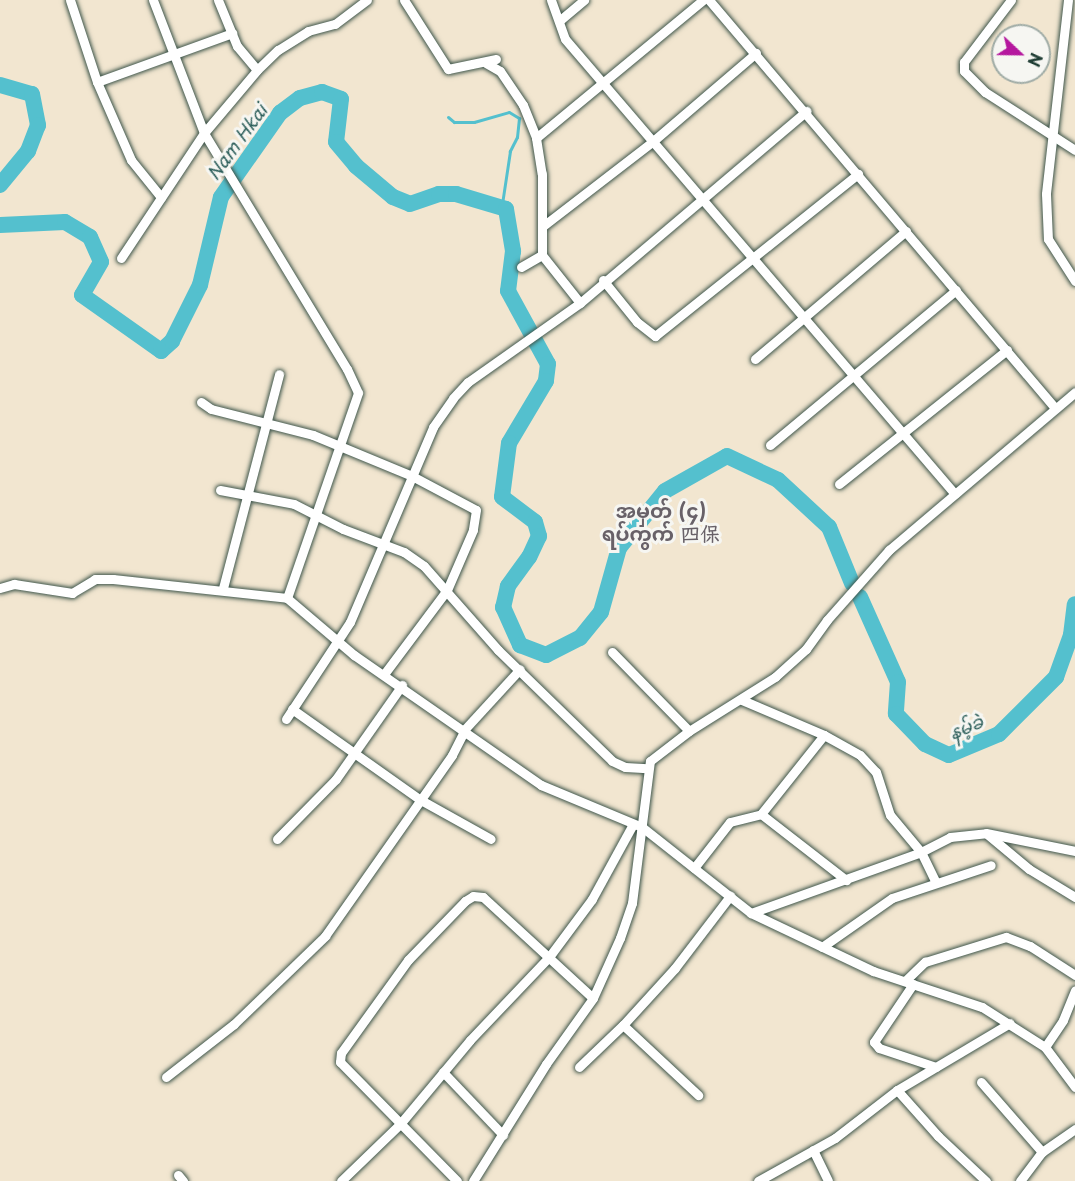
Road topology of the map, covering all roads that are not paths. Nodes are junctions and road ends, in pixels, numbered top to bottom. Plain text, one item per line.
1 (70, 0) edge
2 (153, 0) edge
3 (218, 0) edge
4 (367, 0) edge
5 (404, 0) edge
6 (551, 0) edge
7 (584, 0) edge
8 (703, 0) edge
9 (709, 0) edge
10 (1011, 0) edge
11 (1068, 0) edge
12 (559, 21) junction
13 (232, 33) junction
14 (756, 53) junction
15 (172, 56) junction
16 (496, 59) dead end
17 (486, 63) junction
18 (257, 70) junction
19 (98, 82) junction
20 (602, 82) junction
21 (806, 111) junction
22 (204, 133) junction
23 (536, 138) junction
24 (1053, 138) junction
25 (652, 142) junction
26 (1075, 150) edge
27 (858, 174) junction
28 (161, 197) junction
29 (700, 200) junction
30 (543, 226) junction
31 (906, 231) junction
32 (542, 255) junction
33 (121, 258) dead end
34 (751, 259) junction
35 (520, 267) dead end
36 (603, 280) junction
37 (1075, 281) edge
38 (956, 290) junction
39 (580, 303) junction
40 (803, 318) junction
41 (1007, 350) junction
42 (755, 359) dead end
43 (279, 374) dead end
44 (852, 375) junction
45 (1075, 392) edge
46 (201, 402) dead end
47 (1055, 408) junction
48 (266, 421) junction
49 (905, 435) junction
50 (770, 445) dead end
51 (341, 447) junction
52 (412, 476) junction
53 (839, 484) dead end
54 (220, 490) dead end
55 (955, 494) junction
56 (245, 495) junction
57 (317, 516) junction
58 (384, 544) junction
59 (0, 588) edge
60 (223, 588) junction
61 (447, 590) junction
62 (287, 598) junction
63 (338, 642) junction
64 (612, 652) dead end
65 (520, 669) junction
66 (385, 673) junction
67 (402, 685) junction
68 (742, 699) junction
69 (292, 709) junction
70 (286, 719) dead end
71 (465, 729) junction
72 (689, 731) junction
73 (824, 735) junction
74 (354, 754) junction
75 (647, 768) junction
76 (418, 799) junction
77 (761, 814) junction
78 (638, 826) junction
79 (986, 833) junction
80 (277, 839) dead end
81 (491, 839) dead end
82 (1075, 851) edge
83 (921, 852) junction
84 (991, 865) dead end
85 (694, 868) junction
86 (846, 880) junction
87 (935, 881) junction
88 (730, 896) junction
89 (1075, 897) edge
90 (751, 913) junction
91 (822, 947) junction
92 (549, 957) junction
93 (1075, 975) edge
94 (909, 983) junction
95 (1075, 990) edge
96 (592, 998) junction
97 (1010, 1023) junction
98 (624, 1025) junction
99 (1045, 1047) junction
100 (579, 1066) dead end
101 (936, 1066) junction
102 (443, 1072) junction
103 (166, 1077) dead end
104 (981, 1082) dead end
105 (1075, 1087) edge
106 (897, 1090) junction
107 (698, 1095) dead end
108 (400, 1124) junction
109 (1075, 1129) edge
110 (502, 1135) junction
111 (813, 1150) junction
112 (1042, 1152) junction
113 (341, 1181) edge
114 (457, 1181) edge
115 (473, 1181) edge
116 (758, 1181) edge
117 (828, 1181) edge
118 (986, 1181) edge
119 (1020, 1181) edge

1 - 19 street
2 - 15 street
3 - 13 street
4 - 18 street
5 - 17 street
6 - 12 street
7 - 12 street
8 - 20 street
9 - 14 street
10 - 24 street
11 - 24 street
12 - 20 street
13 - 15 street
13 - 18 street
14 - 21 street
14 - 25 street
15 - 19 street
15 - 22 street
16 - 17 street
17 - 23 street
18 - 22 street
19 - 28 street
20 - 23 street
20 - 25 street
21 - 27 street
21 - 29 street
22 - 28 street
22 - 51 street
23 - 30 street
24 - 26 street
24 - 37 street
25 - 29 street
25 - 30 street
27 - 31 street
27 - 34 street
28 - 33 street
29 - 34 street
29 - 36 street
30 - 32 street
31 - 38 street
31 - 40 street
32 - 35 street
32 - 39 street
34 - 36 street
34 - 40 street
36 - 39 street
38 - 41 street
38 - 44 street
39 - 52 street
40 - 42 street
40 - 44 street
41 - 47 street
41 - 49 street
43 - 48 street
44 - 49 street
44 - 50 street
45 - 47 street
46 - 48 street
47 - 55 street
48 - 51 street
48 - 56 street
49 - 53 street
49 - 55 street
51 - 52 street
51 - 57 street
52 - 58 street
52 - 61 street
54 - 56 street
55 - 68 street
56 - 57 street
56 - 60 street
57 - 58 street
57 - 62 street
58 - 61 street
58 - 63 street
59 - 60 street
60 - 62 street
61 - 65 street
61 - 66 street
62 - 63 street
63 - 66 street
63 - 69 street
64 - 72 street
65 - 71 street
65 - 75 street
66 - 67 street
67 - 71 street
67 - 74 street
68 - 72 street
68 - 73 street
69 - 70 street
69 - 74 street
71 - 76 street
71 - 78 street
72 - 75 street
73 - 77 street
73 - 83 street
74 - 76 street
74 - 80 street
75 - 78 street
76 - 81 street
76 - 103 street
77 - 85 street
77 - 86 street
78 - 85 street
78 - 92 street
78 - 96 street
79 - 82 street
79 - 83 street
79 - 89 street
83 - 86 street
83 - 87 street
84 - 87 street
85 - 88 street
86 - 90 street
87 - 91 street
88 - 90 street
88 - 98 street
90 - 91 street
91 - 94 street
92 - 96 street
92 - 102 street
92 - 108 street
93 - 94 street
94 - 97 street
94 - 101 street
95 - 99 street
96 - 110 street
97 - 99 street
97 - 101 street
98 - 100 street
98 - 107 street
99 - 105 street
101 - 106 street
102 - 108 street
102 - 110 street
104 - 112 street
106 - 111 street
106 - 118 street
108 - 113 street
108 - 114 street
109 - 112 street
110 - 115 street
111 - 116 street
111 - 117 street
112 - 119 street

